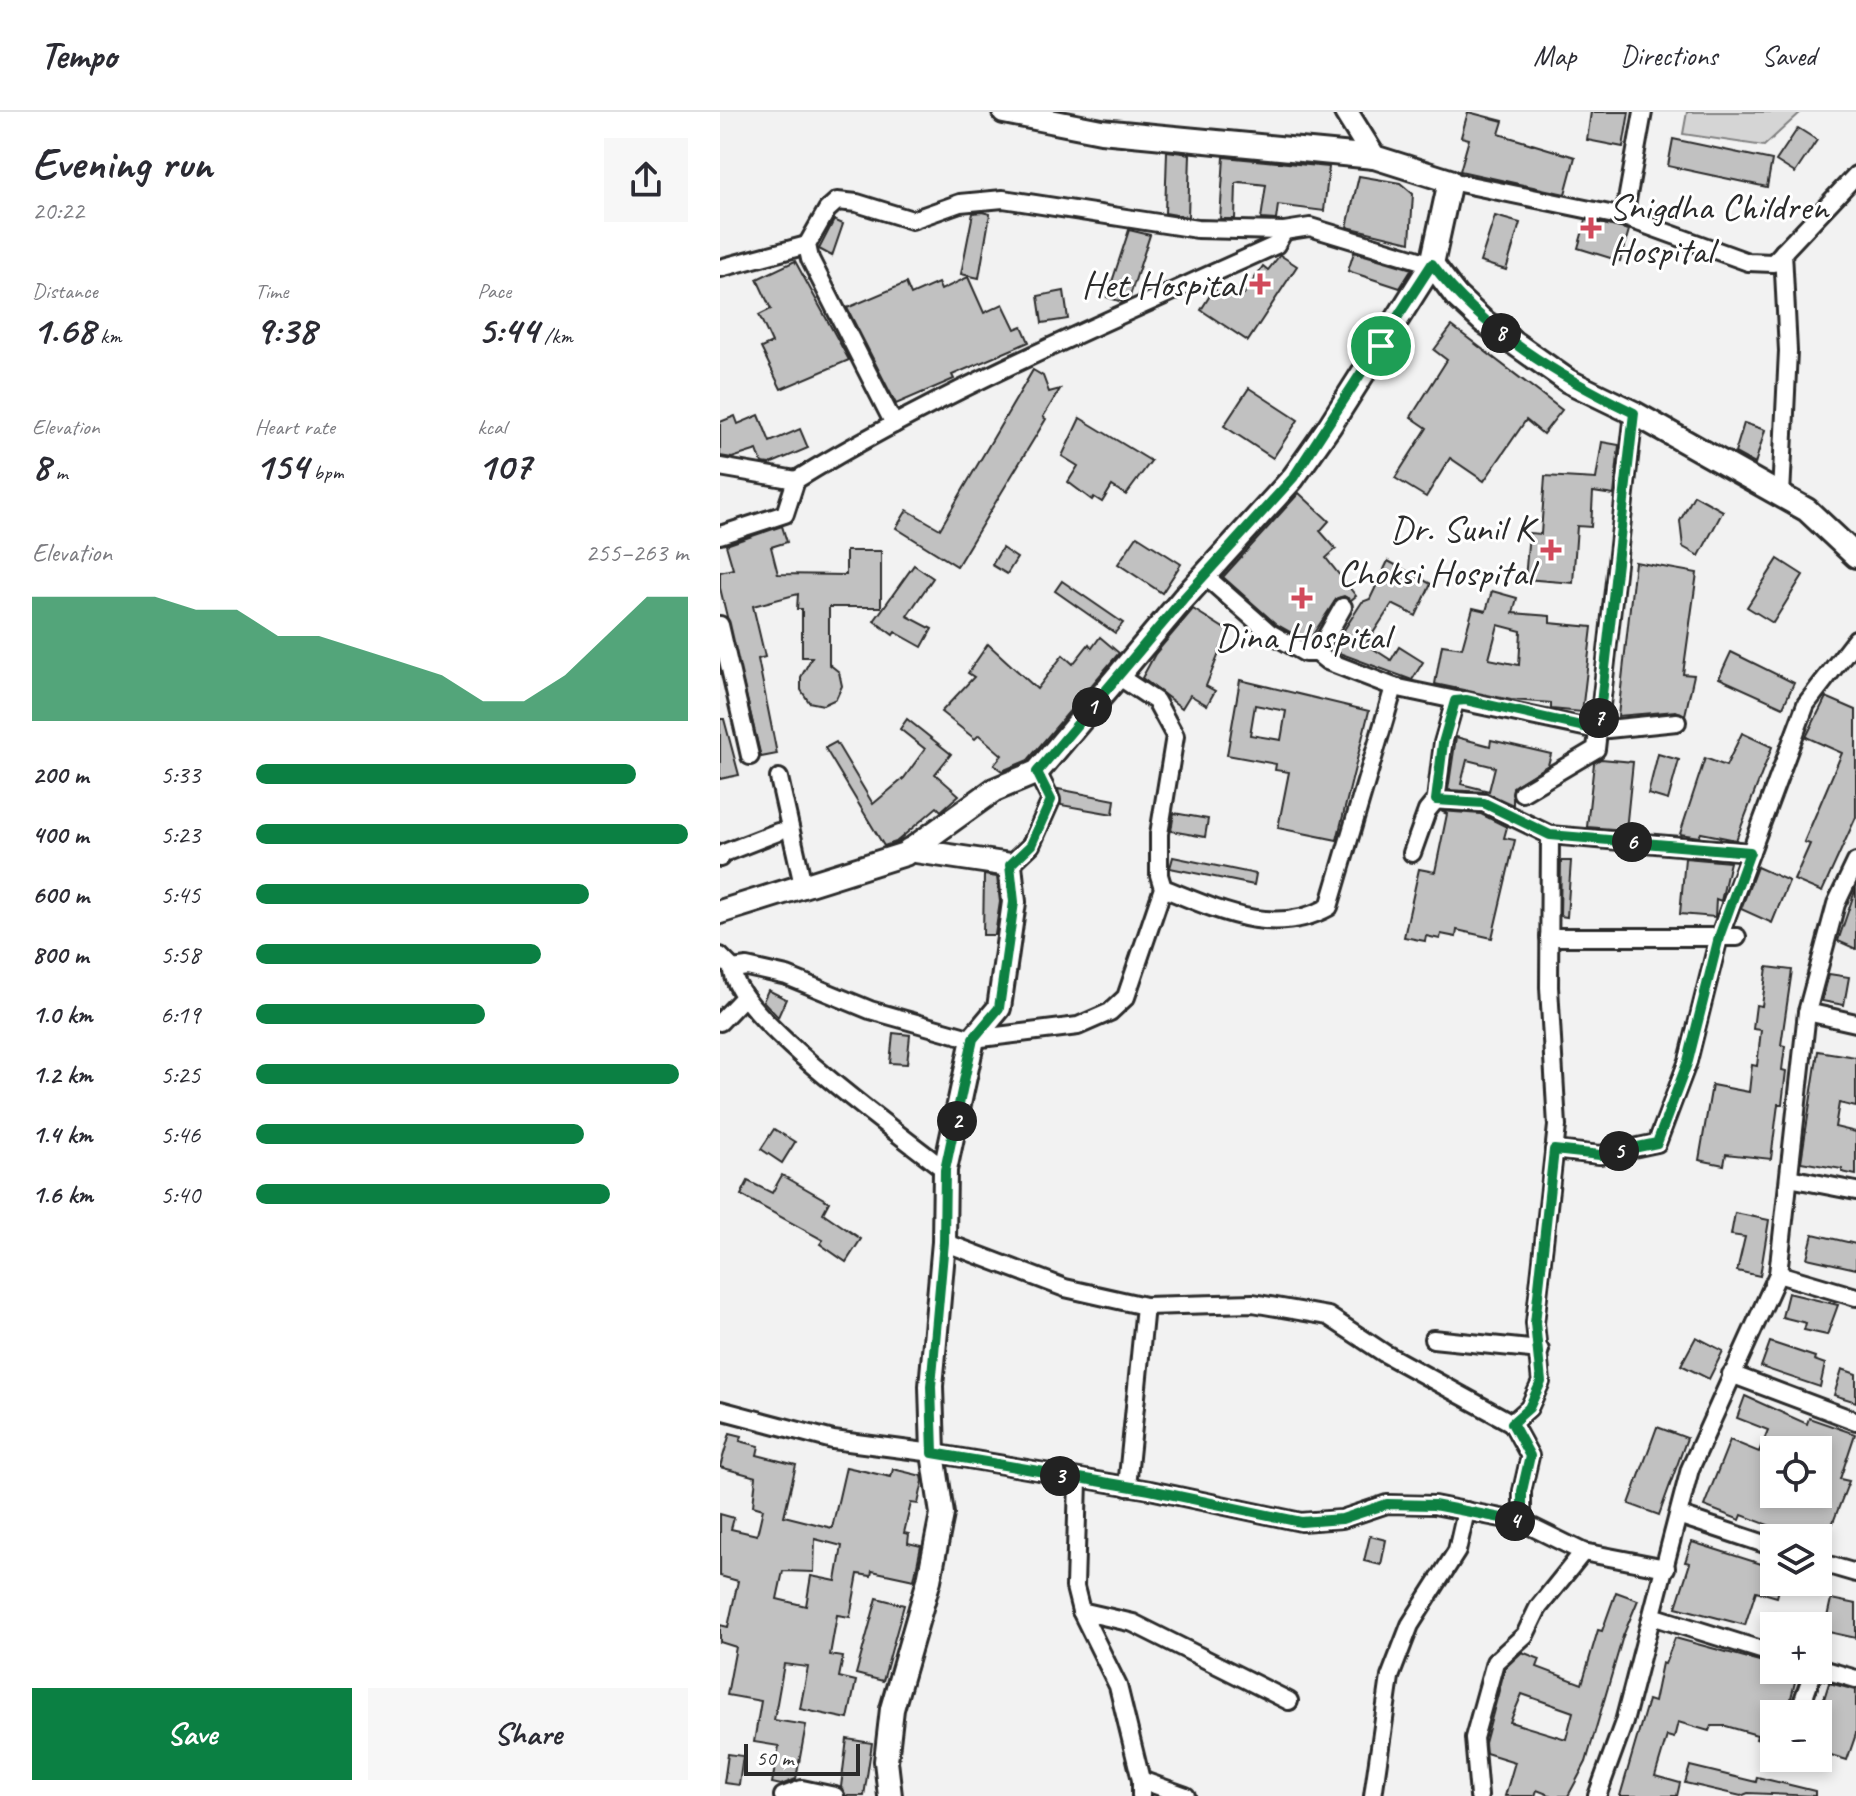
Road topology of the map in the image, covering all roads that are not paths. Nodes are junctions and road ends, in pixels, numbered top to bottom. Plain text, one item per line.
1 (1004, 112) edge
2 (1346, 112) edge
3 (1643, 112) edge
4 (1374, 157) junction
5 (1856, 175) edge
6 (1450, 181) junction
7 (1624, 217) junction
8 (1284, 231) junction
9 (807, 245) junction
10 (1783, 252) junction
11 (1432, 264) junction
12 (720, 268) edge
13 (1634, 413) junction
14 (894, 424) junction
15 (720, 467) edge
16 (796, 480) junction
17 (1781, 495) junction
18 (720, 535) edge
19 (1856, 556) edge
20 (1204, 575) junction
21 (1343, 607) dead end
22 (720, 625) edge
23 (1856, 639) edge
24 (1317, 653) junction
25 (1118, 676) junction
26 (1394, 687) junction
27 (1455, 701) junction
28 (1677, 722) dead end
29 (1598, 730) junction
30 (750, 756) dead end
31 (1037, 772) junction
32 (779, 778) dead end
33 (1522, 793) dead end
34 (1436, 800) junction
35 (778, 832) dead end
36 (1550, 835) junction
37 (909, 850) junction
38 (1750, 852) junction
39 (1412, 853) dead end
40 (720, 858) edge
41 (1856, 862) edge
42 (1010, 865) junction
43 (803, 885) junction
44 (1163, 888) junction
45 (720, 912) edge
46 (1549, 937) junction
47 (1719, 937) junction
48 (1737, 937) dead end
49 (720, 956) edge
50 (733, 969) junction
51 (744, 997) junction
52 (1807, 1012) junction
53 (720, 1022) edge
54 (1856, 1023) edge
55 (973, 1039) junction
56 (1554, 1150) junction
57 (945, 1170) junction
58 (1789, 1178) junction
59 (1856, 1191) edge
60 (944, 1242) junction
61 (1778, 1274) junction
62 (1856, 1297) edge
63 (1145, 1306) junction
64 (1433, 1339) dead end
65 (1540, 1350) junction
66 (1731, 1374) junction
67 (720, 1410) edge
68 (1856, 1421) edge
69 (1512, 1423) junction
70 (933, 1453) junction
71 (1078, 1480) junction
72 (1127, 1487) junction
73 (1466, 1511) junction
74 (1681, 1516) junction
75 (1522, 1522) junction
76 (1760, 1542) edge
77 (1583, 1552) junction
78 (1832, 1566) edge
79 (1666, 1568) junction
80 (1856, 1573) edge
81 (1081, 1611) junction
82 (1652, 1616) junction
83 (1760, 1650) edge
84 (1832, 1673) edge
85 (1856, 1679) edge
86 (1289, 1701) dead end
87 (1141, 1788) edge
88 (783, 1796) edge
89 (835, 1796) edge
90 (890, 1796) edge
91 (1186, 1796) edge
92 (1373, 1796) edge
93 (1479, 1796) edge
94 (1597, 1796) edge

1 - 4 street
2 - 4 street
3 - 7 street
4 - 6 street
5 - 10 street
6 - 7 street
6 - 11 street
7 - 10 street
8 - 9 street
8 - 11 street
8 - 14 street
9 - 12 street
9 - 14 street
10 - 17 street
11 - 13 street
11 - 20 street
13 - 17 street
13 - 29 street
14 - 16 street
15 - 16 street
16 - 18 street
17 - 19 street
20 - 24 street
20 - 25 street
21 - 24 street
22 - 30 street
23 - 38 street
24 - 26 street
25 - 31 street
25 - 44 street
26 - 27 street
26 - 44 street
27 - 29 street
27 - 34 street
28 - 29 street
29 - 33 street
31 - 37 street
31 - 42 street
32 - 43 street
34 - 36 street
34 - 39 street
35 - 40 street
36 - 38 street
36 - 46 street
37 - 42 street
37 - 43 street
38 - 47 street
41 - 52 street
42 - 55 street
43 - 45 street
44 - 55 street
46 - 47 street
46 - 56 street
47 - 48 street
47 - 56 street
49 - 50 street
50 - 51 street
50 - 55 street
51 - 53 street
51 - 57 street
52 - 54 street
52 - 58 street
55 - 57 street
56 - 65 street
57 - 60 street
58 - 59 street
58 - 61 street
60 - 63 street
60 - 70 street
61 - 62 street
61 - 66 street
63 - 69 street
63 - 72 street
64 - 65 street
65 - 69 street
66 - 68 street
66 - 74 street
67 - 70 street
69 - 75 street
70 - 71 street
70 - 90 street
71 - 72 street
71 - 81 street
72 - 73 street
73 - 75 street
73 - 92 street
74 - 76 street
74 - 79 street
75 - 77 street
77 - 79 street
77 - 93 street
78 - 80 street
79 - 82 street
81 - 86 street
81 - 87 street
82 - 83 street
82 - 94 street
84 - 85 street
87 - 91 street
88 - 89 street

